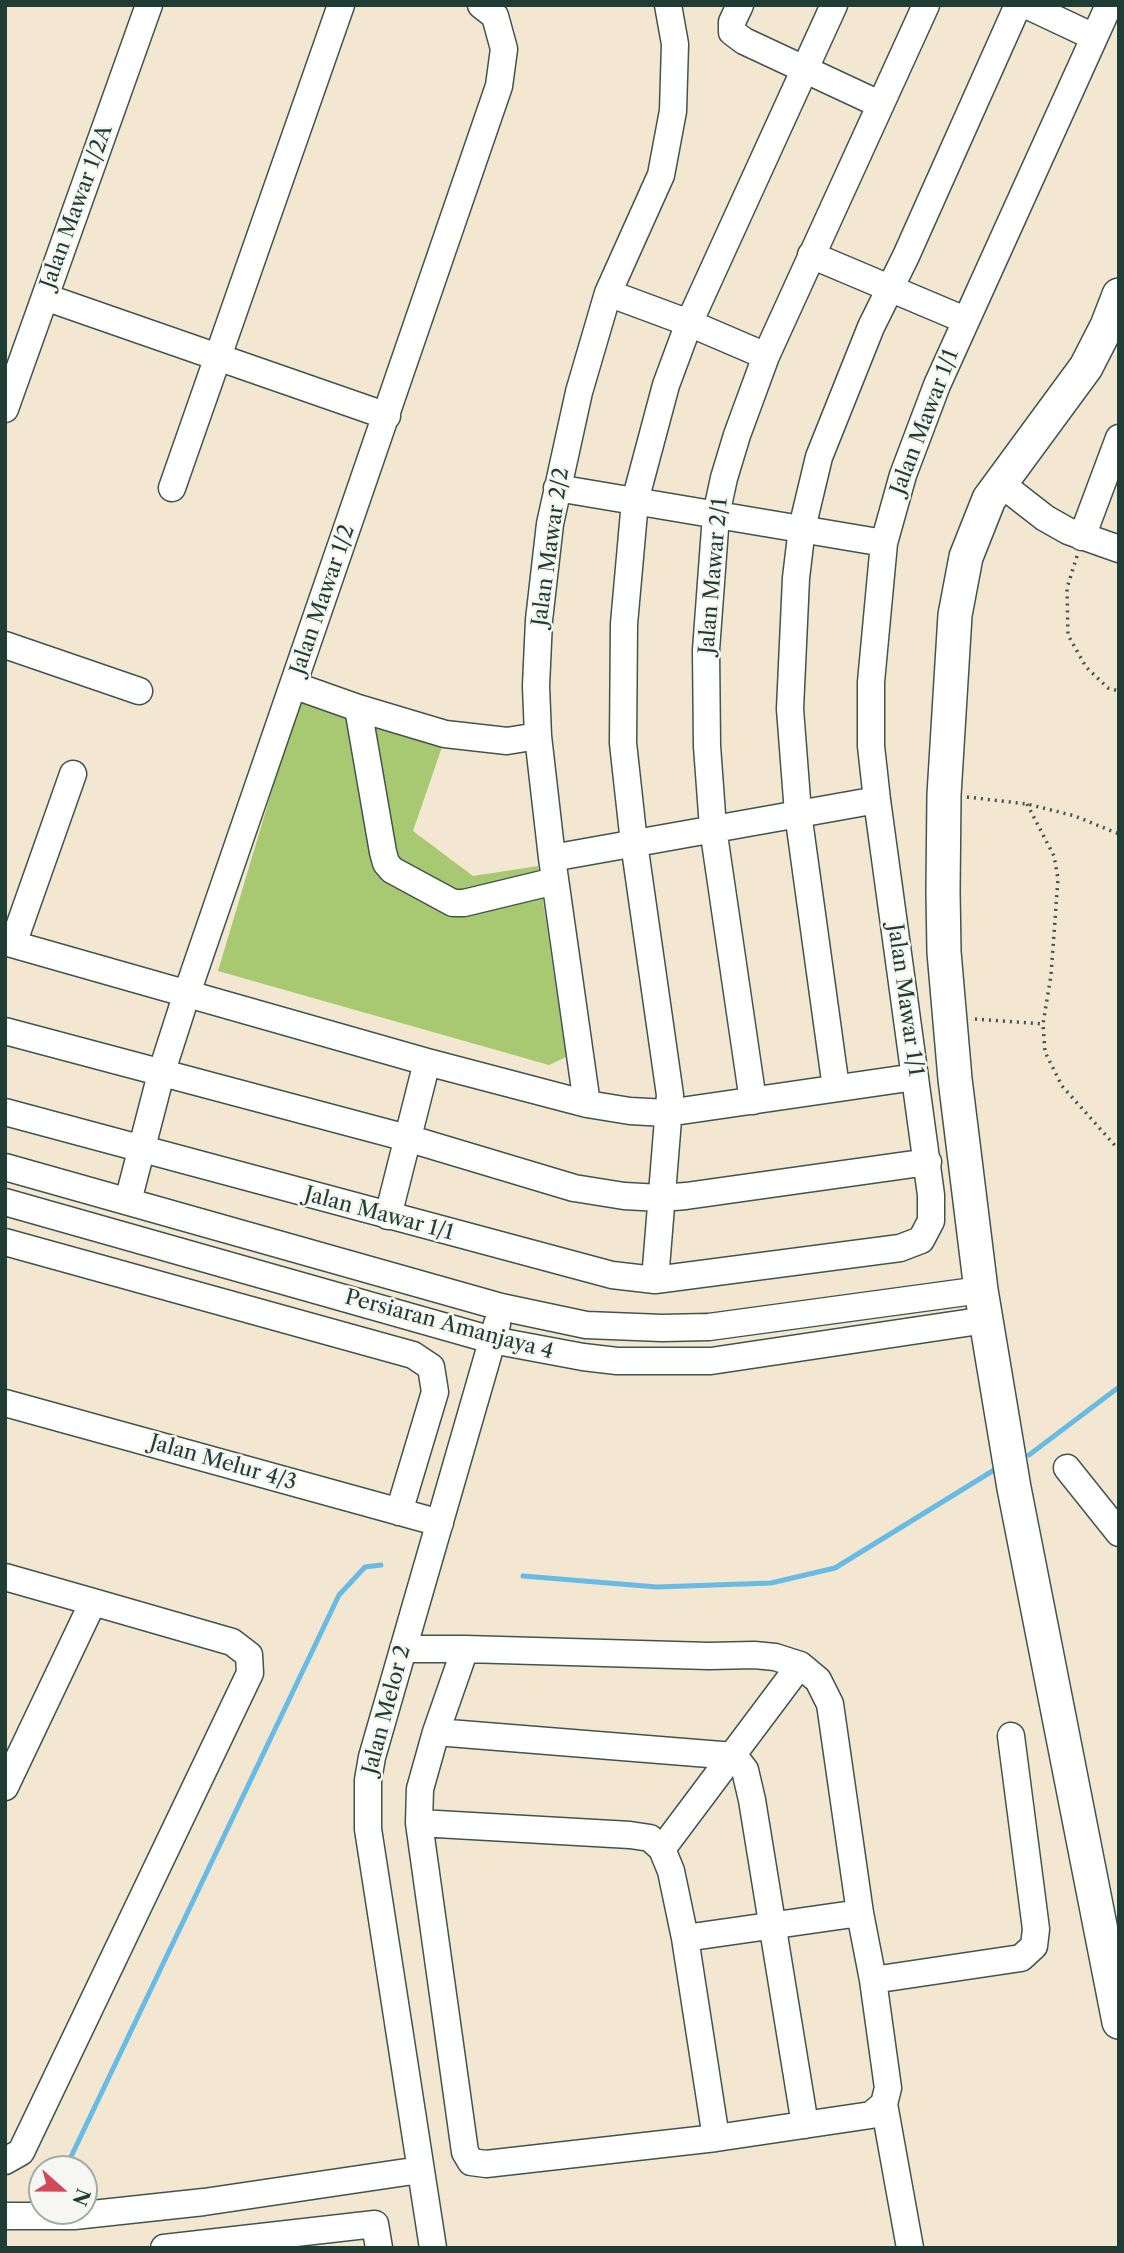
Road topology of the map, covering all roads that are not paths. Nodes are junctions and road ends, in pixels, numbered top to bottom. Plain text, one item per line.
1 (149, 5) edge
2 (341, 5) edge
3 (481, 5) edge
4 (668, 5) edge
5 (740, 5) edge
6 (834, 5) edge
7 (926, 5) edge
8 (1018, 5) edge
9 (1026, 5) edge
10 (1109, 5) edge
11 (1094, 37) junction
12 (804, 69) junction
13 (880, 104) junction
14 (811, 255) junction
15 (890, 288) junction
16 (608, 293) junction
17 (1119, 295) edge
18 (45, 297) junction
19 (965, 320) junction
20 (689, 323) junction
21 (766, 356) junction
22 (217, 357) junction
23 (5, 409) edge
24 (387, 416) junction
25 (1119, 438) edge
26 (1000, 483) junction
27 (172, 488) dead end
28 (557, 488) junction
29 (635, 501) junction
30 (716, 515) junction
31 (802, 528) junction
32 (1082, 537) junction
33 (884, 542) junction
34 (1119, 549) edge
35 (5, 645) edge
36 (293, 685) junction
37 (139, 691) dead end
38 (358, 708) junction
39 (538, 736) junction
40 (73, 774) dead end
41 (877, 800) junction
42 (798, 813) junction
43 (713, 828) junction
44 (634, 843) junction
45 (554, 869) junction
46 (9, 943) edge
47 (187, 993) junction
48 (5, 1031) edge
49 (428, 1062) junction
50 (162, 1074) junction
51 (915, 1077) junction
52 (836, 1088) junction
53 (752, 1101) junction
54 (587, 1104) junction
55 (5, 1112) edge
56 (667, 1113) junction
57 (407, 1138) junction
58 (142, 1150) junction
59 (928, 1162) junction
60 (5, 1167) edge
61 (661, 1198) junction
62 (128, 1201) junction
63 (5, 1202) edge
64 (388, 1216) junction
65 (5, 1242) edge
66 (656, 1280) junction
67 (983, 1305) junction
68 (501, 1307) junction
69 (492, 1339) junction
70 (5, 1402) edge
71 (1067, 1468) dead end
72 (398, 1512) junction
73 (440, 1523) junction
74 (1119, 1533) edge
75 (5, 1577) edge
76 (93, 1602) junction
77 (403, 1649) junction
78 (465, 1649) junction
79 (800, 1665) junction
80 (436, 1732) junction
81 (1011, 1736) dead end
82 (734, 1756) junction
83 (5, 1787) edge
84 (419, 1823) junction
85 (662, 1849) junction
86 (860, 1913) junction
87 (772, 1926) junction
88 (685, 1938) junction
89 (873, 1980) junction
90 (1119, 2022) edge
91 (884, 2104) junction
92 (805, 2125) junction
93 (716, 2138) junction
94 (5, 2161) edge
95 (420, 2169) junction
96 (204, 2202) junction
97 (5, 2216) edge
98 (290, 2241) edge
99 (210, 2245) edge
100 (164, 2248) edge
101 (379, 2248) edge
102 (432, 2248) edge
103 (910, 2248) edge

1 - 18 street, Jalan Mawar 1/2A
2 - 22 street
3 - 24 street, Jalan Mawar 1/2
4 - 16 street, Jalan Mawar 2/2
5 - 12 street
6 - 12 street
7 - 13 street, Jalan Mawar 2/1
8 - 15 street
9 - 11 street
10 - 11 street, Jalan Mawar 1/1
11 - 19 street, Jalan Mawar 1/1
12 - 13 street
12 - 20 street
13 - 14 street, Jalan Mawar 2/1
14 - 15 street
14 - 21 street, Jalan Mawar 2/1
15 - 19 street
15 - 31 street
16 - 20 street
16 - 28 street, Jalan Mawar 2/2
17 - 26 main road
18 - 22 street
18 - 23 street, Jalan Mawar 1/2A
19 - 33 street, Jalan Mawar 1/1
20 - 21 street
20 - 29 street
21 - 30 street, Jalan Mawar 2/1
22 - 24 street
22 - 27 street
24 - 36 street, Jalan Mawar 1/2
25 - 32 street
26 - 32 street
26 - 67 main road
28 - 29 street
28 - 39 street, Jalan Mawar 2/2
29 - 30 street
29 - 44 street
30 - 31 street
30 - 43 street, Jalan Mawar 2/1
31 - 33 street
31 - 42 street
32 - 34 street
33 - 41 street, Jalan Mawar 1/1
35 - 37 street
36 - 38 street
36 - 47 street, Jalan Mawar 1/2
38 - 39 street
38 - 45 street
39 - 45 street, Jalan Mawar 2/2
40 - 46 street
41 - 42 street
41 - 51 street, Jalan Mawar 1/1
42 - 43 street
42 - 52 street
43 - 44 street
43 - 53 street, Jalan Mawar 2/1
44 - 45 street
44 - 56 street
45 - 54 street, Jalan Mawar 2/2
46 - 47 street
47 - 49 street
47 - 50 street, Jalan Mawar 1/2
48 - 50 street
49 - 54 street
49 - 57 street
50 - 57 street
50 - 58 street, Jalan Mawar 1/2
51 - 52 street
51 - 59 street, Jalan Mawar 1/1
52 - 53 street
53 - 56 street
54 - 56 street
55 - 58 street, Jalan Mawar 1/1
56 - 61 street
57 - 61 street
57 - 64 street
58 - 62 street, Jalan Mawar 1/2
58 - 64 street, Jalan Mawar 1/1
59 - 61 street
59 - 66 street, Jalan Mawar 1/1
60 - 62 street, Persiaran Amanjaya 4
61 - 66 street
62 - 68 street, Persiaran Amanjaya 4
63 - 69 street, Persiaran Amanjaya 4
64 - 66 street, Jalan Mawar 1/1
65 - 72 street
67 - 68 street, Persiaran Amanjaya 4
67 - 69 street, Persiaran Amanjaya 4
67 - 90 main road
68 - 69 street, Jalan Melor 2
69 - 73 street, Jalan Melor 2
70 - 72 street, Jalan Melur 4/3
71 - 74 street
72 - 73 street, Jalan Melur 4/3
73 - 77 street, Jalan Melor 2
75 - 76 street
76 - 83 street
76 - 94 street
77 - 78 street
77 - 95 street, Jalan Melor 2
78 - 79 street
78 - 80 street
79 - 82 street
79 - 86 street
80 - 82 street
80 - 84 street
81 - 89 street
82 - 85 street
82 - 87 street
84 - 85 street
84 - 93 street
85 - 88 street
86 - 87 street
86 - 89 street
87 - 88 street
87 - 92 street
88 - 93 street
89 - 91 street
91 - 92 street
91 - 103 street
92 - 93 street
95 - 96 street
95 - 102 street, Jalan Melor 2
96 - 97 street
96 - 99 street
98 - 99 street
98 - 101 street
99 - 100 street

